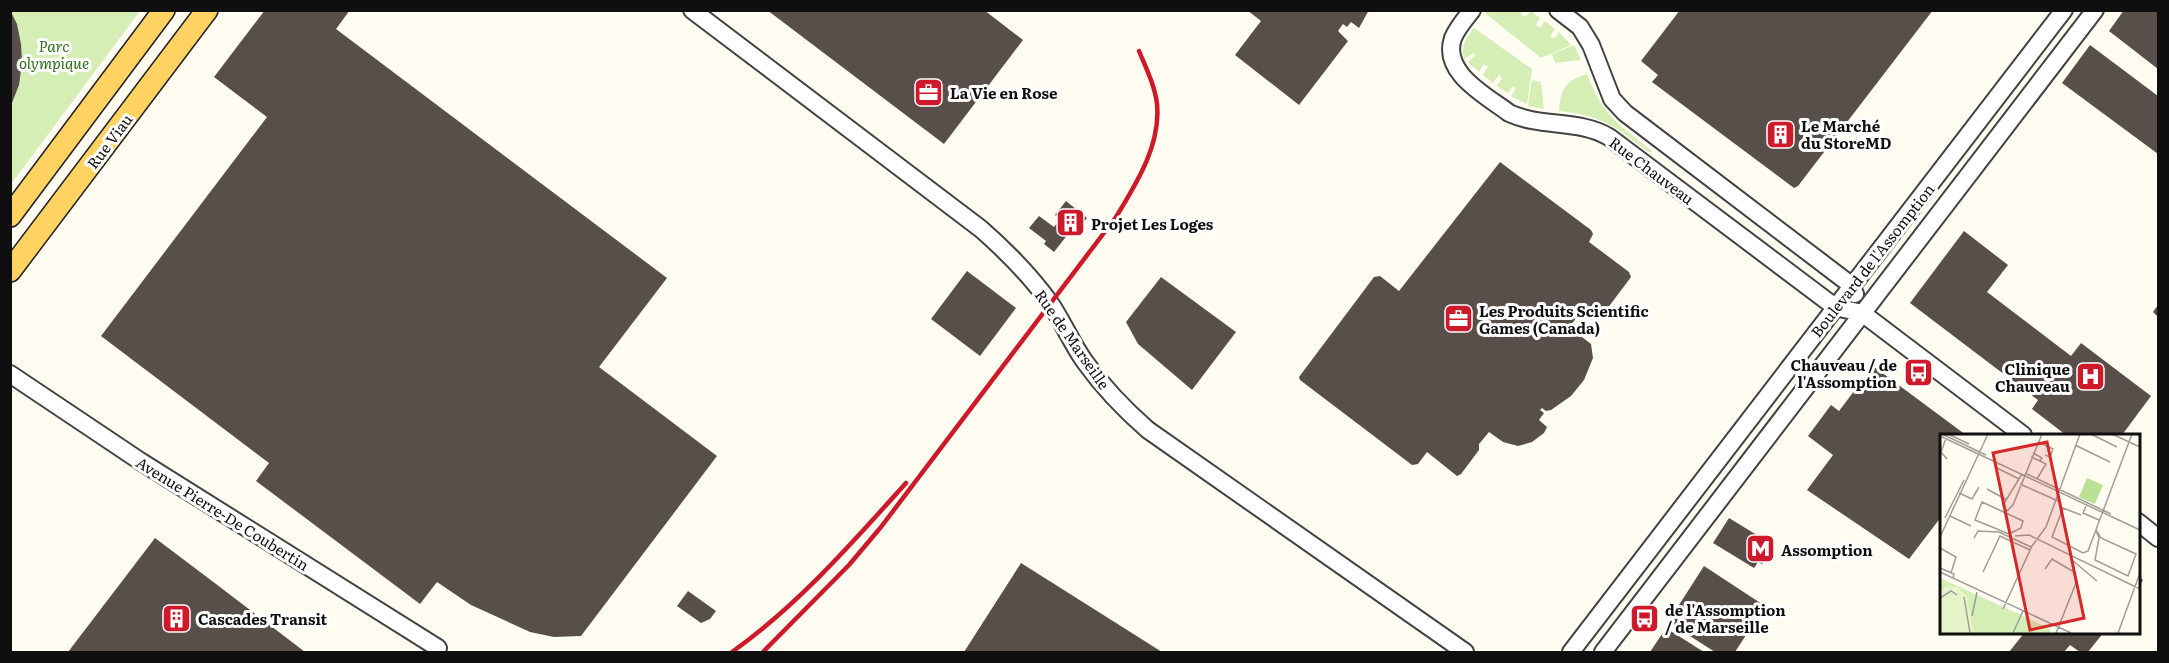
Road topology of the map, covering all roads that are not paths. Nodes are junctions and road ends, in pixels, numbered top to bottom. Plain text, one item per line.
1 (164, 10) edge
2 (207, 10) edge
3 (692, 10) edge
4 (1472, 10) edge
5 (1558, 10) edge
6 (2064, 10) edge
7 (2096, 10) edge
8 (10, 216) edge
9 (10, 271) edge
10 (1851, 285) junction
11 (1835, 307) junction
12 (1862, 313) junction
13 (10, 374) edge
14 (2022, 434) edge
15 (2139, 523) edge
16 (2158, 538) edge
17 (438, 648) dead end
18 (1465, 652) edge
19 (1570, 652) edge
20 (1603, 652) edge

1 - 8 main road
2 - 9 main road, Rue Viau
3 - 18 street, Rue de Marseille
4 - 11 street, Rue Chauveau
5 - 10 street, Rue Chauveau
6 - 10 street, Boulevard de l'Assomption
7 - 12 street, Boulevard de l'Assomption
10 - 11 street, Boulevard de l'Assomption
10 - 12 street
11 - 12 street, Rue Chauveau
11 - 19 street, Boulevard de l'Assomption
12 - 14 street, Rue Chauveau
12 - 20 street, Boulevard de l'Assomption
13 - 17 street, Avenue Pierre-De Coubertin
15 - 16 street

